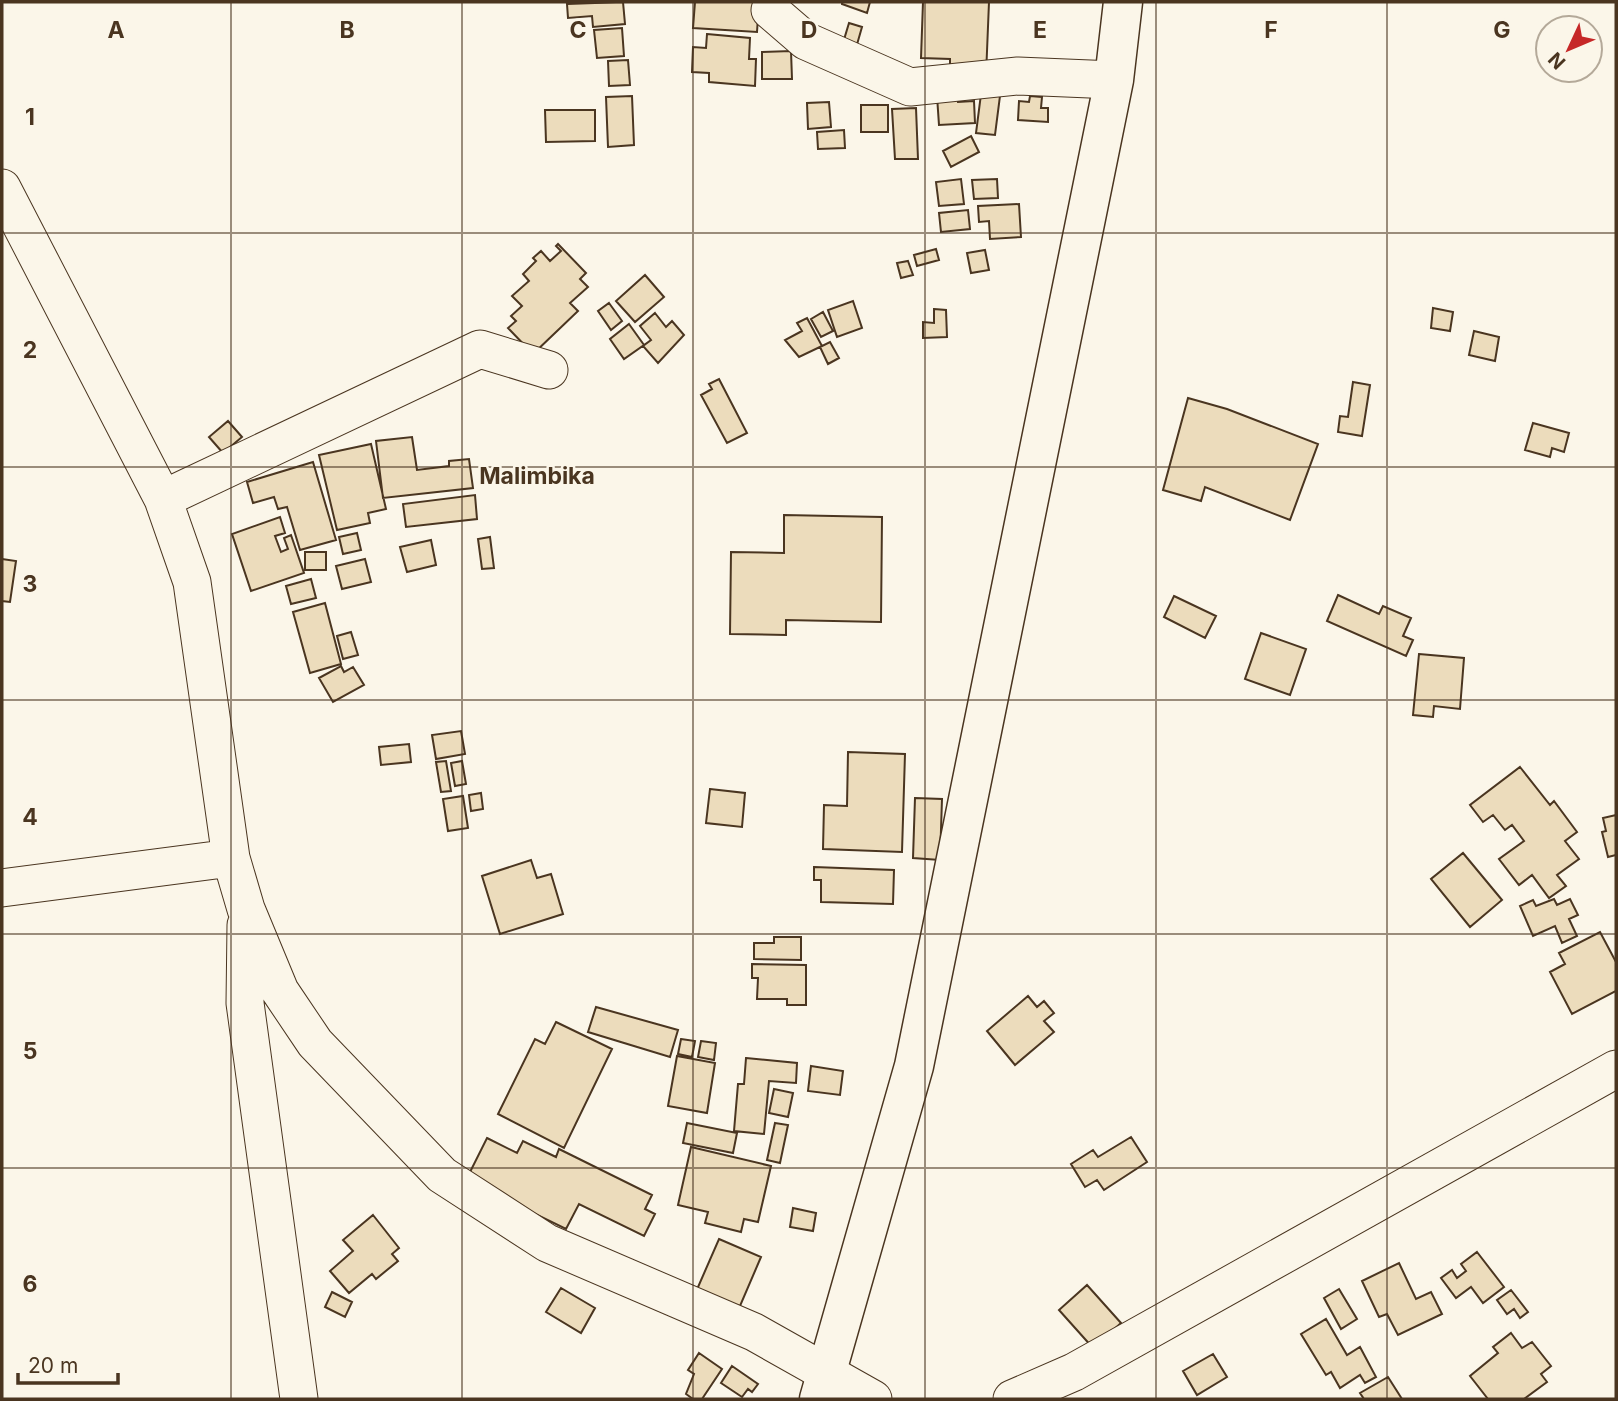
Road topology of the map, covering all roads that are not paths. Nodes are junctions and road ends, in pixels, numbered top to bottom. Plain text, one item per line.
1 (1123, 2) edge
2 (770, 10) dead end
3 (1114, 80) junction
4 (2, 188) edge
5 (549, 370) dead end
6 (163, 499) junction
7 (231, 858) junction
8 (2, 888) edge
9 (246, 909) junction
10 (1616, 1069) edge
11 (824, 1386) edge
12 (299, 1399) edge
13 (873, 1399) edge
14 (1012, 1399) edge

1 - 3 main road
2 - 3 street
3 - 11 main road
4 - 6 street
5 - 6 street
6 - 7 street
7 - 8 street
7 - 9 street
9 - 11 street
9 - 12 street
10 - 14 street
11 - 13 street

